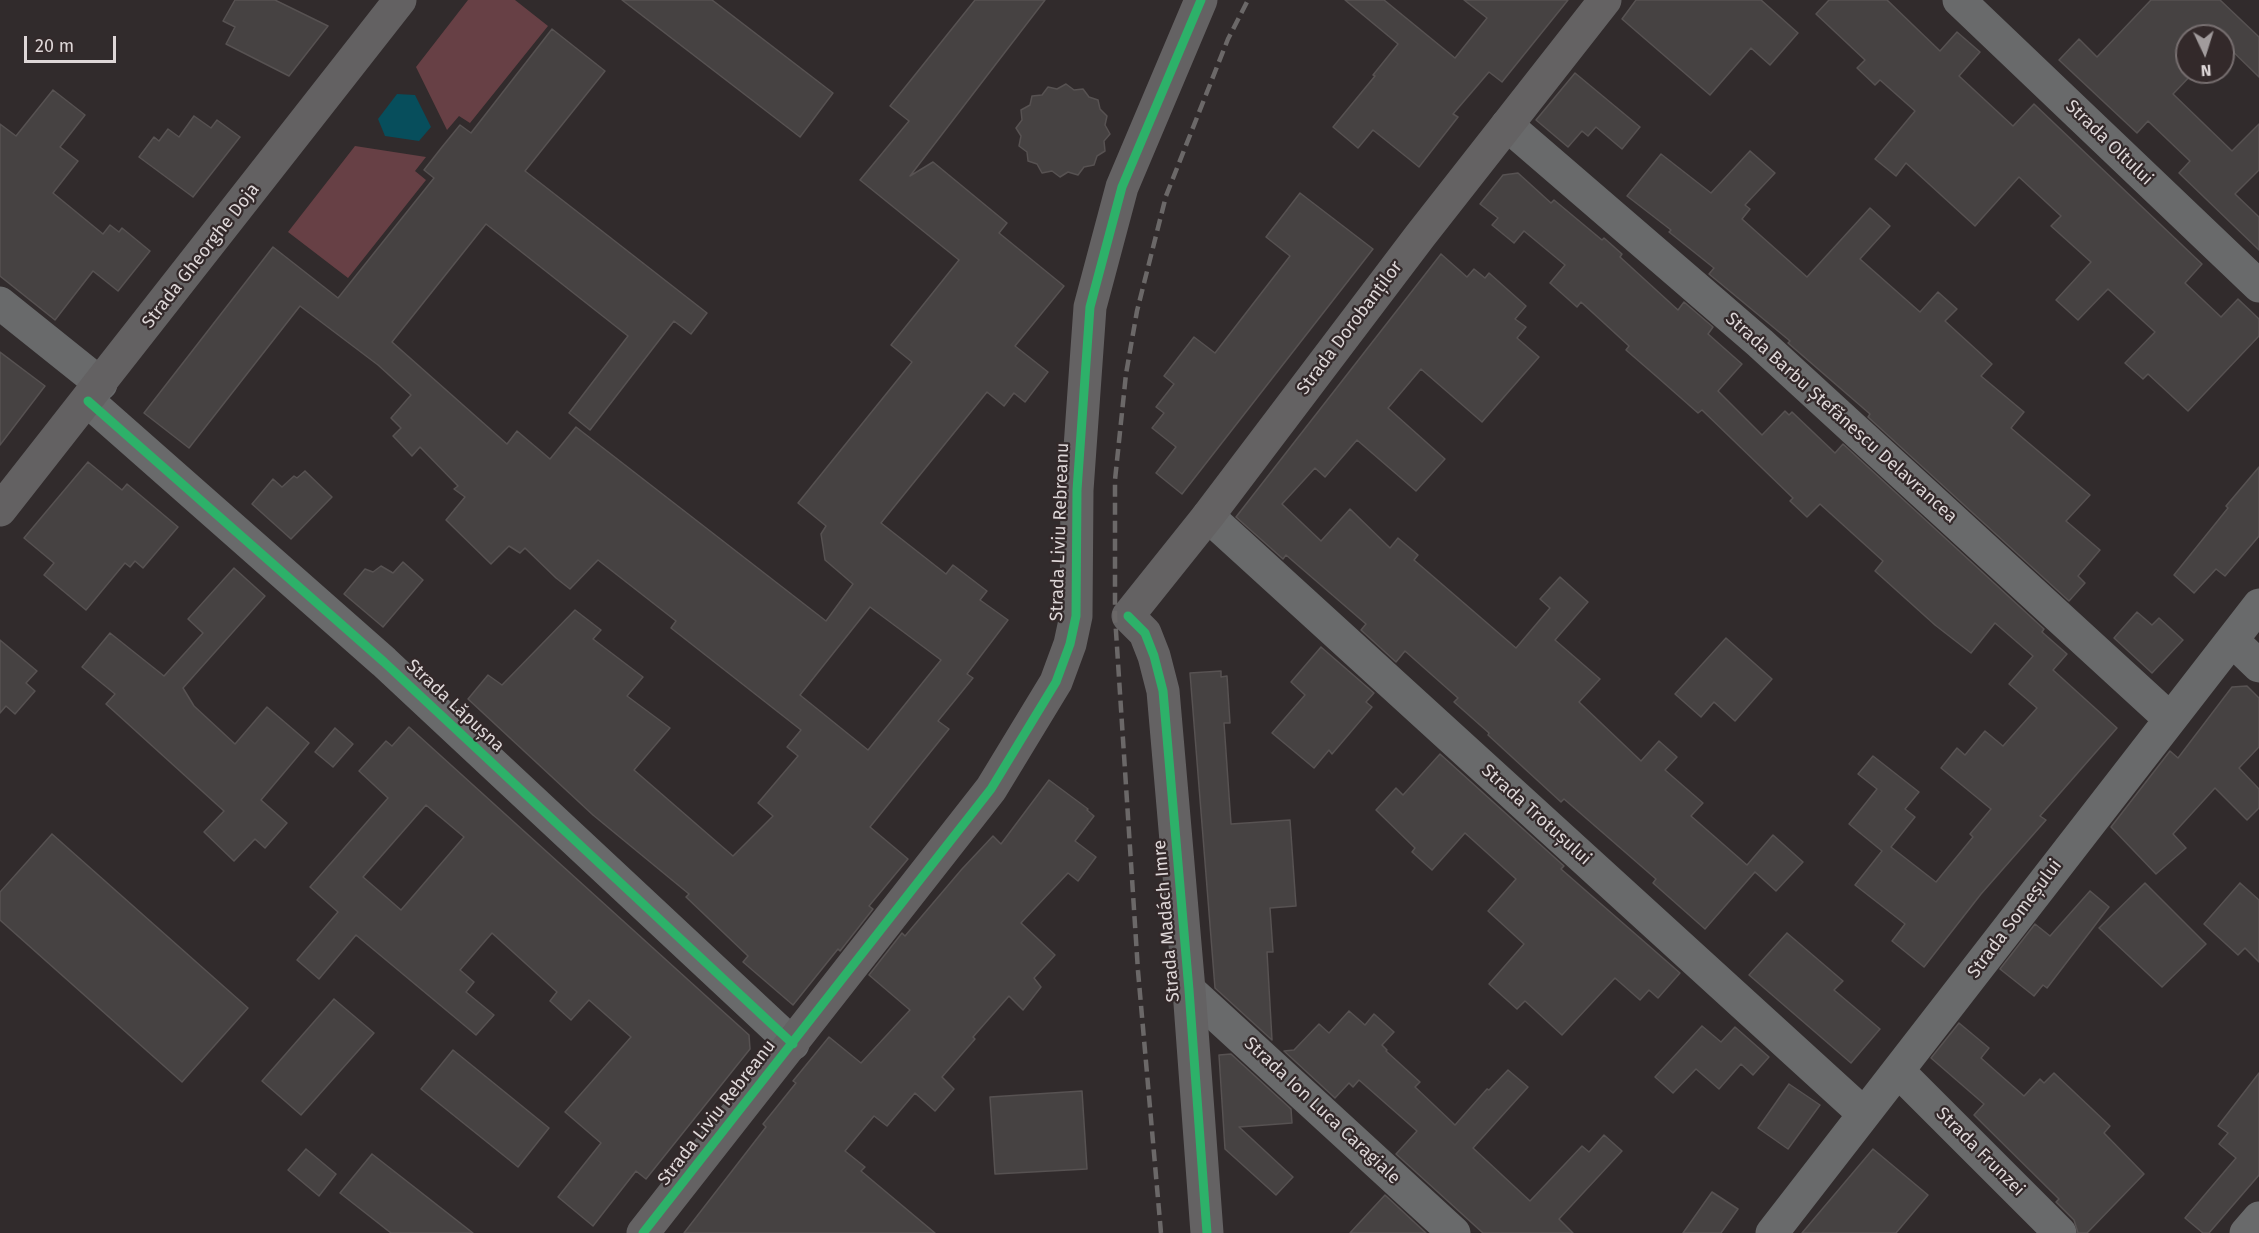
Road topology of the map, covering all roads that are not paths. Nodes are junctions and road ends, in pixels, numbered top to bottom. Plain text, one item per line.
1 (400, 0) edge
2 (1201, 0) edge
3 (1605, 0) edge
4 (1959, 0) edge
5 (1507, 125) junction
6 (2259, 286) edge
7 (0, 303) edge
8 (94, 392) junction
9 (0, 510) edge
10 (1208, 516) junction
11 (2259, 605) edge
12 (1076, 616) junction
13 (1128, 616) junction
14 (2232, 640) junction
15 (2259, 666) edge
16 (2169, 718) junction
17 (1189, 990) junction
18 (793, 1044) junction
19 (1899, 1071) junction
20 (1864, 1114) junction
21 (2259, 1218) edge
22 (643, 1233) edge
23 (1207, 1233) edge
24 (1454, 1233) edge
25 (1772, 1233) edge
26 (2060, 1233) edge
27 (2246, 1233) edge

1 - 8 main road, Strada Gheorghe Doja
2 - 12 street, Strada Liviu Rebreanu
3 - 5 street, Strada Dorobanților
4 - 6 street, Strada Oltului
5 - 10 street, Strada Dorobanților
5 - 16 street, Strada Barbu Ștefănescu Delavrancea
7 - 8 street, Strada Lăpușna
8 - 9 main road, Strada Gheorghe Doja
8 - 18 street, Strada Lăpușna
10 - 13 street, Strada Dorobanților
10 - 20 street, Strada Trotușului
11 - 14 street, Strada Someșului
12 - 13 street
12 - 18 street, Strada Liviu Rebreanu
13 - 17 street, Strada Madách Imre
14 - 15 street
14 - 16 street, Strada Someșului
16 - 19 street, Strada Someșului
17 - 23 street, Strada Madách Imre
17 - 24 street, Strada Ion Luca Caragiale
18 - 22 street, Strada Liviu Rebreanu
19 - 20 street, Strada Someșului
19 - 26 street, Strada Frunzei
20 - 25 street, Strada Someșului
21 - 27 street

